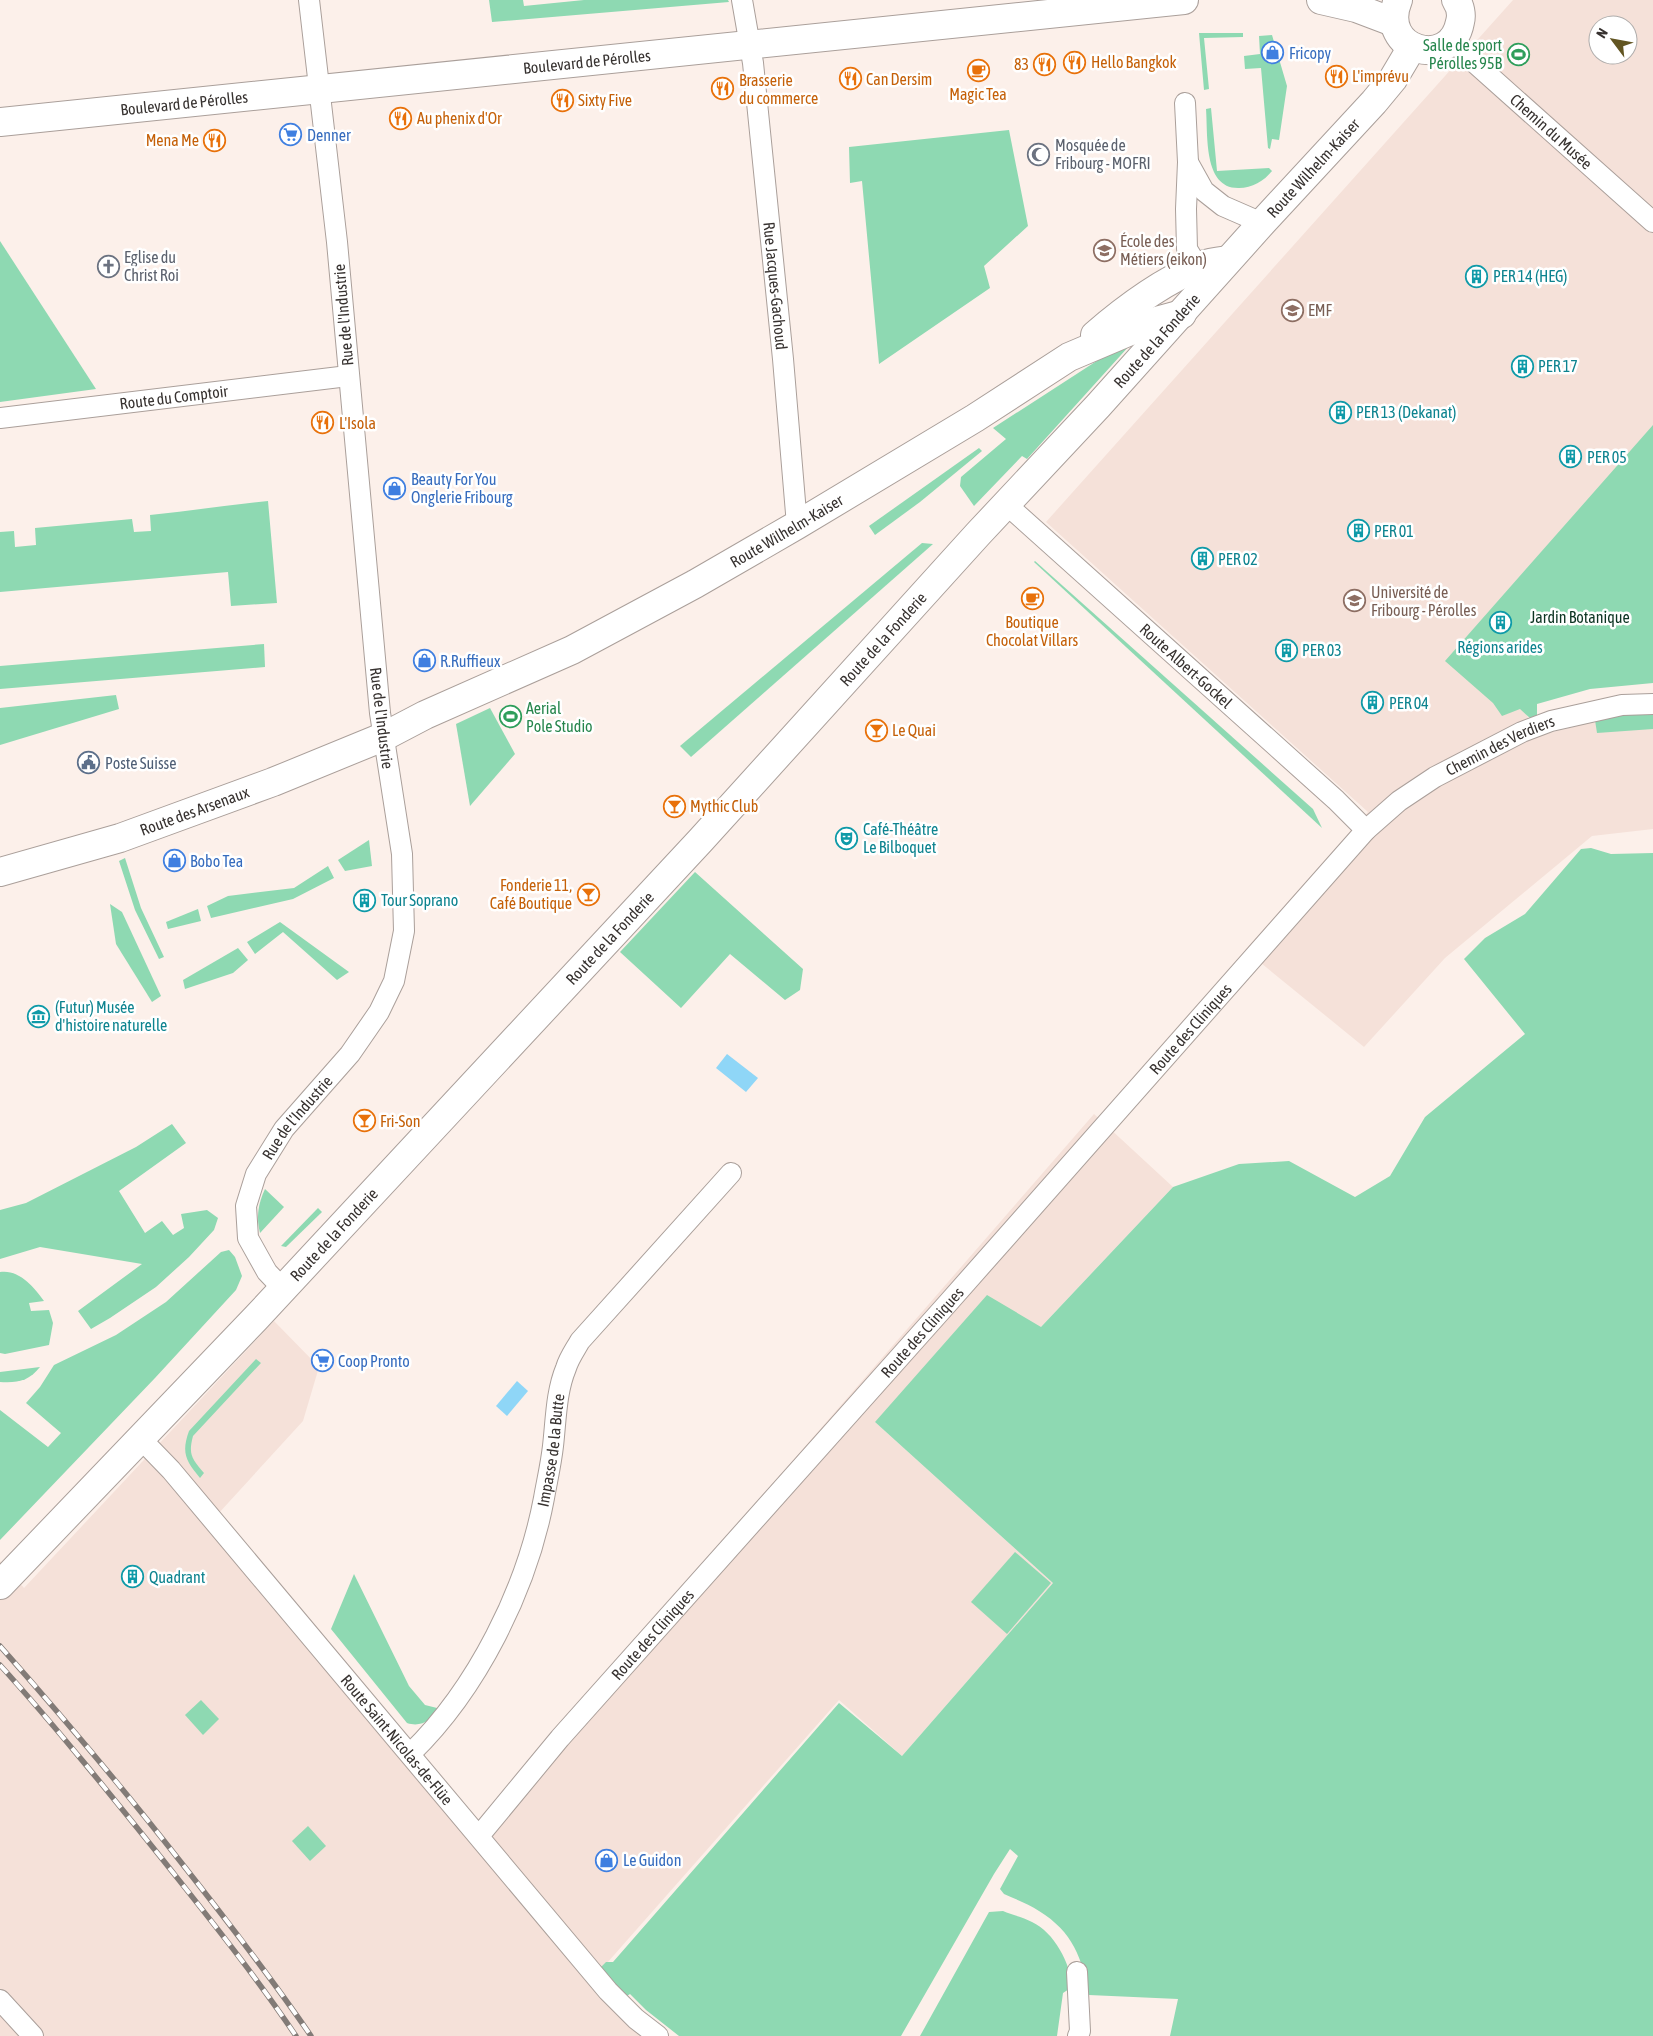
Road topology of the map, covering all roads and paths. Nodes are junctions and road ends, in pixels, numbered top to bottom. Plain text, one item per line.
1 (310, 0) edge
2 (742, 0) edge
3 (1178, 0) edge
4 (1321, 0) edge
5 (1463, 3) edge
6 (1396, 11) edge
7 (1452, 40) junction
8 (749, 45) junction
9 (1412, 47) junction
10 (319, 89) junction
11 (1185, 103) dead end
12 (0, 122) edge
13 (1188, 162) junction
14 (1262, 222) junction
15 (1653, 222) edge
16 (1203, 275) junction
17 (1182, 314) junction
18 (1069, 357) junction
19 (348, 376) junction
20 (0, 418) edge
21 (1006, 504) junction
22 (797, 526) junction
23 (1653, 704) edge
24 (383, 736) junction
25 (1366, 830) junction
26 (0, 872) edge
27 (731, 1173) dead end
28 (283, 1289) junction
29 (141, 1439) junction
30 (0, 1585) edge
31 (411, 1753) junction
32 (479, 1836) junction
33 (1077, 1972) dead end
34 (0, 2000) edge
35 (33, 2036) edge
36 (658, 2036) edge
37 (1078, 2036) edge

1 - 10 street, Rue de l'Industrie
2 - 8 street, Rue Jacques-Gachoud
3 - 8 main road, Boulevard de Pérolles
4 - 6 main road
5 - 7 main road
6 - 9 main road
7 - 9 main road
7 - 15 street, Chemin du Musée
8 - 10 main road, Boulevard de Pérolles
8 - 22 street, Rue Jacques-Gachoud
9 - 14 main road, Route Wilhelm-Kaiser
10 - 12 main road, Boulevard de Pérolles
10 - 19 street, Rue de l'Industrie
11 - 13 street
13 - 14 street
13 - 16 street
14 - 16 main road, Route Wilhelm-Kaiser
16 - 17 main road, Route de la Fonderie
16 - 18 main road
17 - 18 main road, Route Wilhelm-Kaiser
17 - 21 main road, Route de la Fonderie
18 - 22 main road, Route Wilhelm-Kaiser
19 - 20 street, Route du Comptoir
19 - 24 street, Rue de l'Industrie
21 - 25 street, Route Albert-Gockel
21 - 28 main road, Route de la Fonderie
22 - 24 main road, Route Wilhelm-Kaiser
23 - 25 street, Chemin des Verdiers
24 - 26 main road, Route des Arsenaux
24 - 28 street, Rue de l'Industrie
25 - 32 street, Route des Cliniques
27 - 31 street, Impasse de la Butte
28 - 29 main road, Route de la Fonderie
29 - 30 main road, Route de la Fonderie
29 - 31 street, Route Saint-Nicolas-de-Flüe
31 - 32 street, Route Saint-Nicolas-de-Flüe
32 - 36 street, Route Saint-Nicolas-de-Flüe
33 - 37 street
34 - 35 street

